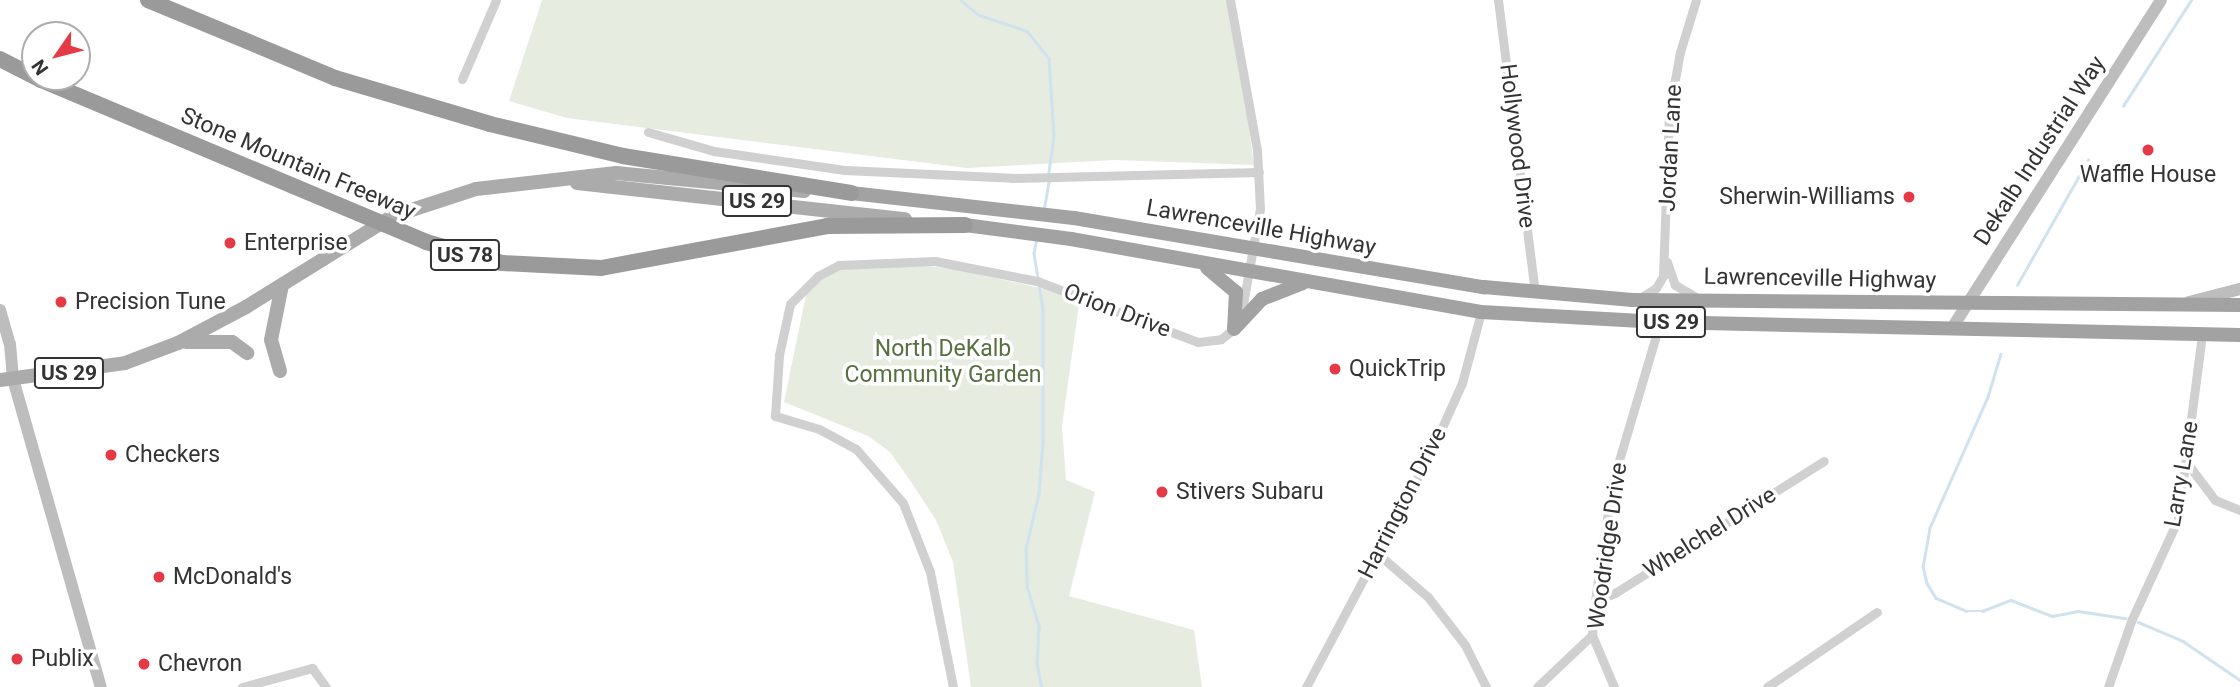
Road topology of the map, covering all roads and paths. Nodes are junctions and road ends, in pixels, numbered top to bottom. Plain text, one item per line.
1 (148, 0) edge
2 (496, 0) edge
3 (1230, 0) edge
4 (1498, 0) edge
5 (1696, 0) edge
6 (2161, 0) edge
7 (0, 59) edge
8 (462, 79) dead end
9 (648, 132) dead end
10 (1259, 172) junction
11 (548, 180) junction
12 (851, 193) junction
13 (965, 225) junction
14 (1255, 248) junction
15 (1665, 257) junction
16 (1199, 262) junction
17 (1252, 272) junction
18 (1306, 282) junction
19 (282, 285) junction
20 (2240, 289) edge
21 (1535, 292) junction
22 (1632, 300) junction
23 (1706, 300) junction
24 (2183, 303) junction
25 (1967, 304) junction
26 (2240, 305) edge
27 (0, 310) edge
28 (1481, 312) junction
29 (1660, 322) junction
30 (1954, 325) junction
31 (1234, 329) junction
32 (2202, 333) junction
33 (2240, 335) edge
34 (181, 342) junction
35 (247, 353) dead end
36 (0, 363) edge
37 (280, 371) dead end
38 (6, 379) edge
39 (1824, 461) dead end
40 (2188, 463) junction
41 (2240, 510) edge
42 (1378, 554) junction
43 (1595, 601) junction
44 (1877, 612) dead end
45 (1592, 635) junction
46 (101, 687) edge
47 (242, 687) edge
48 (326, 687) edge
49 (953, 687) edge
50 (1306, 687) edge
51 (1486, 687) edge
52 (1537, 687) edge
53 (1614, 687) edge
54 (1767, 687) edge
55 (2108, 687) edge

1 - 12 highway
2 - 8 street
3 - 10 street
4 - 21 street, Hollywood Drive
5 - 15 street, Jordan Lane
6 - 25 main road, Dekalb Industrial Way
7 - 13 highway, Stone Mountain Freeway / US 78
9 - 10 street
10 - 14 street
11 - 12 main road, Lawrenceville Highway / US 29
11 - 13 main road, Lawrenceville Highway / US 29
11 - 19 main road, Lawrenceville Highway / US 29
12 - 14 highway, Lawrenceville Highway / US 29
13 - 16 highway, Lawrenceville Highway / US 29
14 - 17 street
14 - 21 highway, Lawrenceville Highway / US 29
15 - 22 street, Jordan Lane
15 - 23 street, Jordan Lane
16 - 17 highway, Lawrenceville Highway / US 29
16 - 31 highway
17 - 18 highway, Lawrenceville Highway / US 29
17 - 31 street
18 - 28 highway, Lawrenceville Highway / US 29
18 - 31 highway
19 - 34 main road, Lawrenceville Highway / US 29
19 - 37 main road
20 - 24 main road
21 - 22 highway, Lawrenceville Highway / US 29
22 - 23 highway, Lawrenceville Highway / US 29
23 - 25 highway, Lawrenceville Highway / US 29
24 - 25 highway, US 29
24 - 26 highway, US 29
25 - 30 main road, Dekalb Industrial Way
27 - 38 main road
28 - 29 highway, Lawrenceville Highway / US 29
28 - 42 street, Harrington Drive
29 - 30 highway, Lawrenceville Highway / US 29
29 - 43 street, Woodridge Drive
30 - 32 highway, US 29
31 - 49 street, Orion Drive
32 - 33 highway, US 29
32 - 40 street, Larry Lane
34 - 35 main road
34 - 38 main road, Lawrenceville Highway / US 29
36 - 38 main road
38 - 46 main road
39 - 43 street, Whelchel Drive
40 - 41 street
40 - 55 street, Larry Lane
42 - 50 street, Harrington Drive
42 - 51 street
43 - 45 street, Woodridge Drive
44 - 54 street
45 - 52 street
45 - 53 street, Woodridge Drive
47 - 48 street

